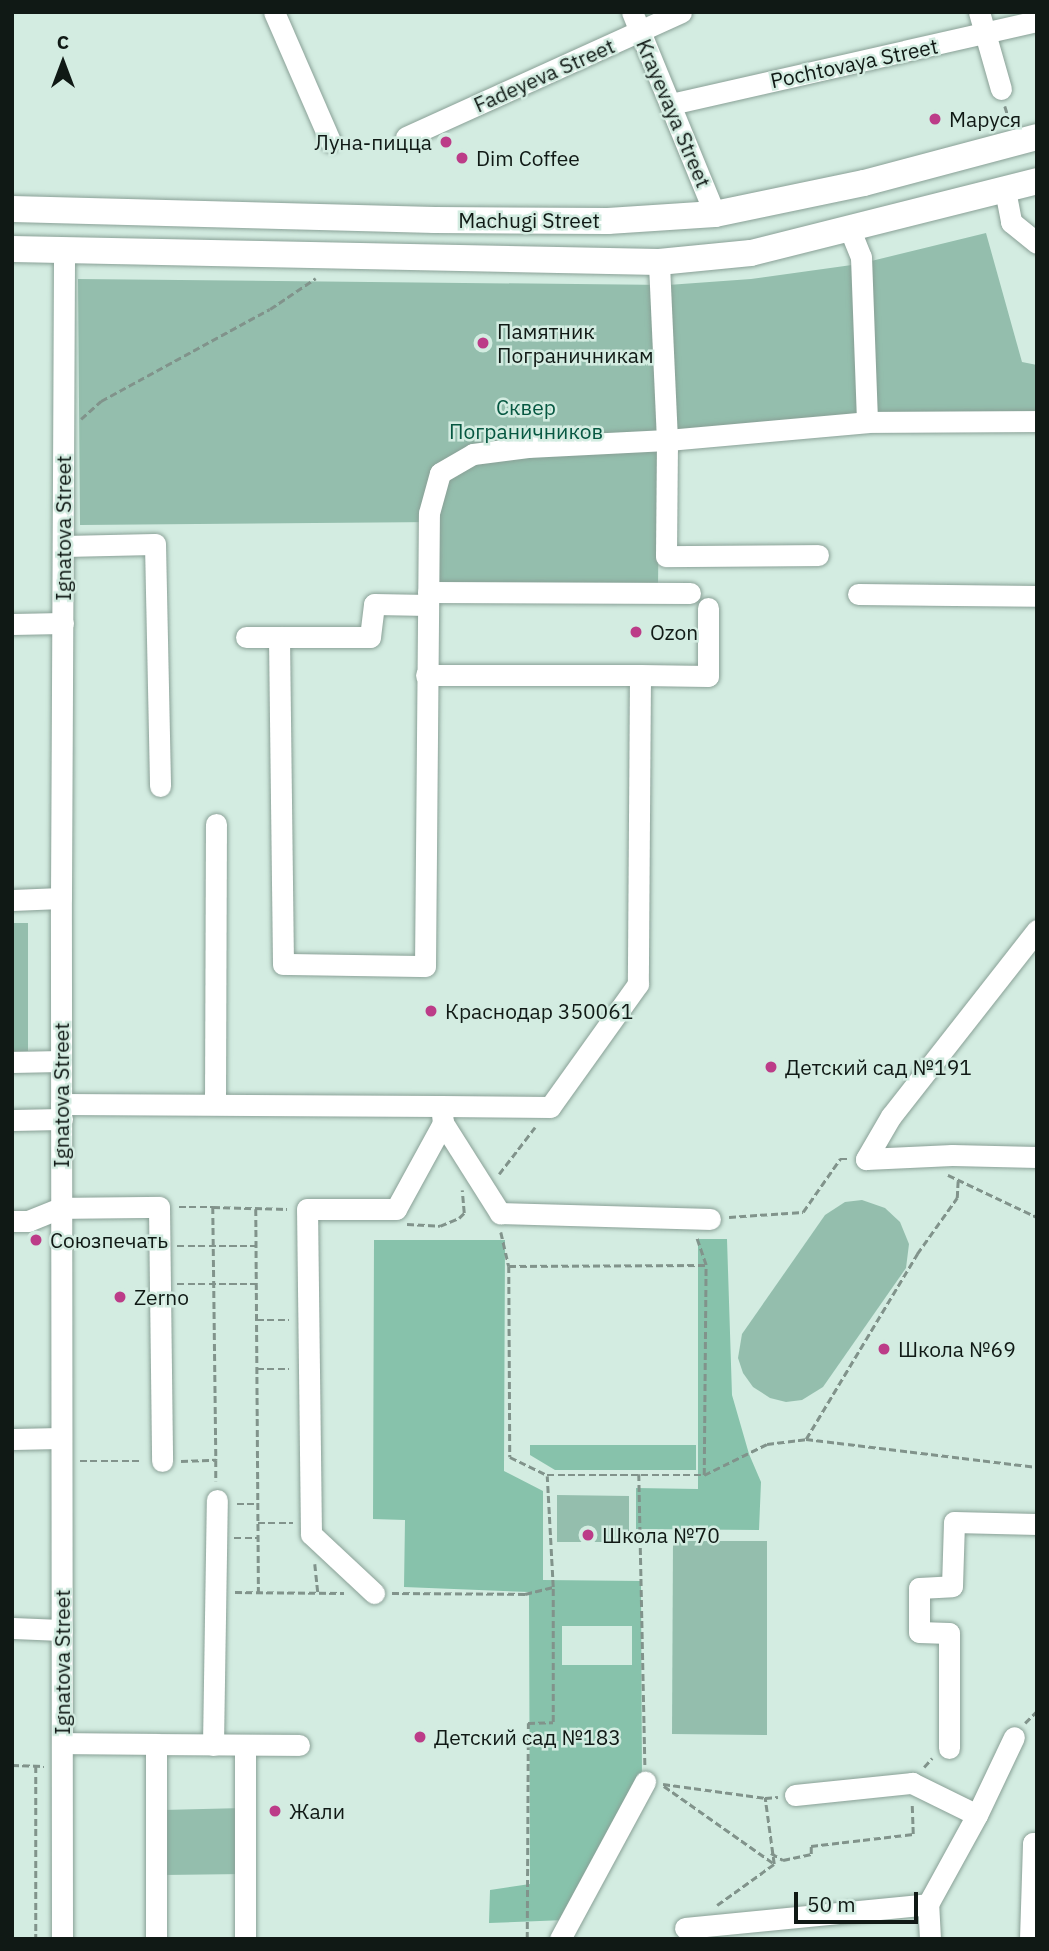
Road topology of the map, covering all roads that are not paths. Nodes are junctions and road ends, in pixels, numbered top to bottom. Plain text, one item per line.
1 (274, 12) edge
2 (681, 12) edge
3 (979, 12) edge
4 (1037, 21) edge
5 (636, 22) edge
6 (987, 34) junction
7 (1001, 89) dead end
8 (671, 104) junction
9 (406, 137) dead end
10 (1037, 137) edge
11 (330, 141) dead end
12 (1037, 181) edge
13 (1005, 190) junction
14 (12, 209) edge
15 (715, 214) junction
16 (850, 230) junction
17 (1037, 243) edge
18 (12, 250) edge
19 (64, 252) junction
20 (659, 262) junction
21 (1037, 421) edge
22 (867, 422) junction
23 (667, 440) junction
24 (63, 546) junction
25 (818, 555) dead end
26 (690, 593) dead end
27 (858, 594) dead end
28 (1037, 596) edge
29 (428, 598) junction
30 (708, 608) dead end
31 (63, 623) junction
32 (12, 624) edge
33 (246, 637) dead end
34 (279, 637) junction
35 (426, 675) junction
36 (640, 675) junction
37 (160, 786) dead end
38 (216, 824) dead end
39 (61, 898) junction
40 (12, 900) edge
41 (1037, 930) edge
42 (61, 1061) junction
43 (12, 1062) edge
44 (215, 1104) junction
45 (61, 1111) junction
46 (442, 1114) junction
47 (12, 1120) edge
48 (1037, 1157) edge
49 (61, 1208) junction
50 (710, 1219) road end
51 (12, 1221) edge
52 (61, 1438) junction
53 (12, 1439) edge
54 (162, 1461) road end
55 (217, 1502) road end
56 (1037, 1524) edge
57 (374, 1593) dead end
58 (12, 1628) edge
59 (62, 1630) junction
60 (1014, 1737) dead end
61 (62, 1743) junction
62 (156, 1744) junction
63 (214, 1745) junction
64 (245, 1745) junction
65 (299, 1745) dead end
66 (949, 1748) dead end
67 (653, 1783) road end
68 (795, 1795) road end
69 (977, 1815) junction
70 (1037, 1843) edge
71 (928, 1904) junction
72 (685, 1928) road end
73 (62, 1939) edge
74 (156, 1939) edge
75 (245, 1939) edge
76 (560, 1939) edge
77 (930, 1939) edge
78 (1030, 1939) edge

1 - 11 street
2 - 5 street, Fadeyeva Street
3 - 6 street
4 - 6 street, Pochtovaya Street
5 - 8 street, Krayevaya Street
5 - 9 street, Fadeyeva Street
6 - 7 street
6 - 8 street, Pochtovaya Street
8 - 15 street, Krayevaya Street
10 - 15 main road, Machugi Street
12 - 13 main road, Machugi Street
13 - 16 main road, Machugi Street
13 - 17 street
14 - 15 main road, Machugi Street
16 - 20 main road, Machugi Street
16 - 22 street
18 - 19 main road, Machugi Street
19 - 20 main road, Machugi Street
19 - 24 street, Ignatova Street
20 - 23 street
21 - 22 street
22 - 23 street
23 - 25 street
23 - 29 street
24 - 31 street, Ignatova Street
24 - 37 street
26 - 29 street
27 - 28 street
29 - 34 street
29 - 35 street
30 - 36 street
31 - 32 street
31 - 39 street, Ignatova Street
33 - 34 street
34 - 35 street
35 - 36 street
36 - 46 street
38 - 44 street
39 - 40 street
39 - 42 street, Ignatova Street
41 - 48 street
42 - 43 street
42 - 45 street, Ignatova Street
44 - 45 street
44 - 46 street
45 - 47 street
45 - 49 street, Ignatova Street
46 - 50 street
46 - 57 street
49 - 51 street
49 - 52 street, Ignatova Street
49 - 54 street
52 - 53 street
52 - 59 street, Ignatova Street
55 - 63 street
56 - 66 street
58 - 59 street
59 - 61 street, Ignatova Street
60 - 69 street
61 - 62 street
61 - 73 street, Ignatova Street
62 - 63 street
62 - 74 street
63 - 64 street
64 - 65 street
64 - 75 street
67 - 76 street
68 - 69 street
69 - 71 street
70 - 78 street
71 - 72 street
71 - 77 street

